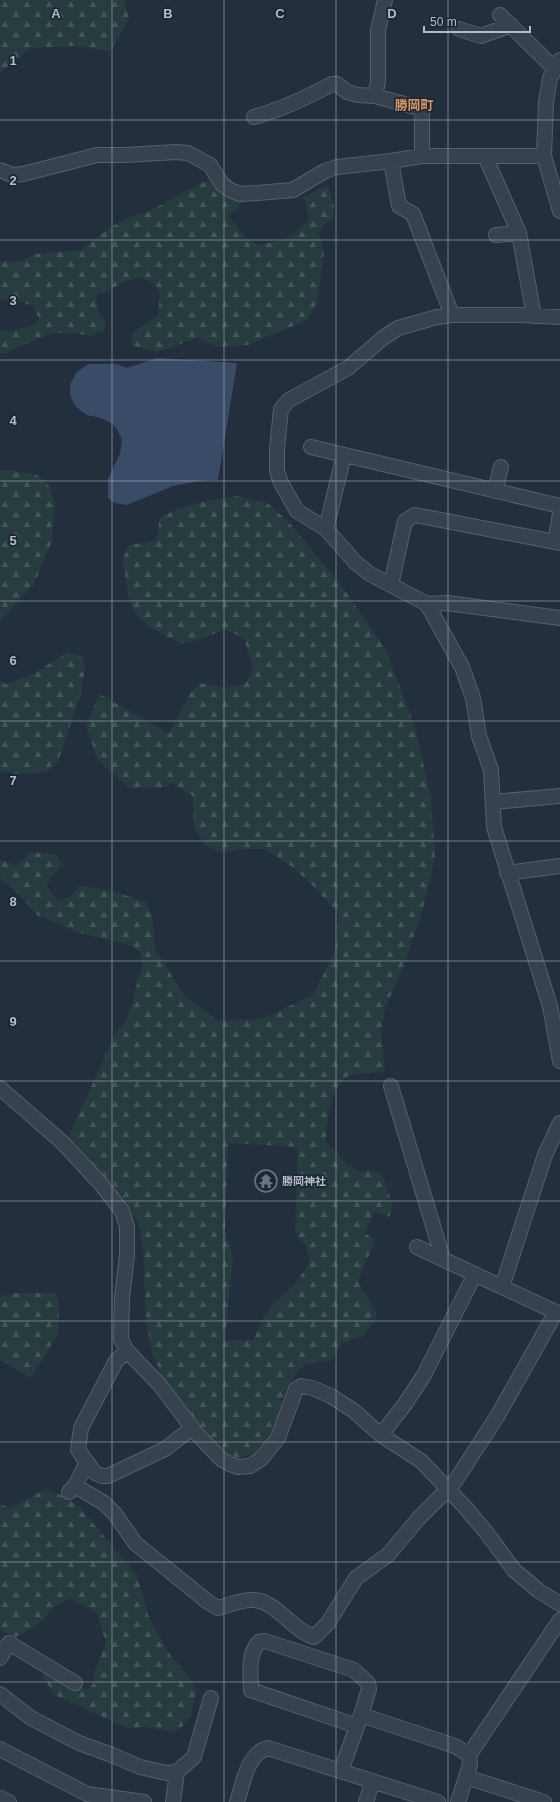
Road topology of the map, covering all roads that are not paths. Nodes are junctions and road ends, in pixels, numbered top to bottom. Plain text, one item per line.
1 (385, 0) edge
2 (500, 15) dead end
3 (511, 25) junction
4 (459, 29) dead end
5 (558, 65) edge
6 (376, 96) junction
7 (254, 117) dead end
8 (422, 156) junction
9 (485, 156) junction
10 (544, 156) junction
11 (391, 161) junction
12 (0, 170) edge
13 (560, 211) edge
14 (519, 233) junction
15 (496, 236) dead end
16 (452, 315) junction
17 (534, 316) junction
18 (560, 317) edge
19 (311, 447) dead end
20 (344, 455) junction
21 (501, 466) dead end
22 (495, 491) junction
23 (559, 506) edge
24 (326, 529) junction
25 (558, 542) edge
26 (390, 585) junction
27 (427, 604) junction
28 (560, 618) edge
29 (560, 796) edge
30 (493, 802) junction
31 (560, 866) edge
32 (507, 873) junction
33 (556, 1017) edge
34 (560, 1061) edge
35 (391, 1086) dead end
36 (0, 1088) edge
37 (560, 1123) edge
38 (417, 1247) dead end
39 (443, 1259) junction
40 (474, 1274) junction
41 (502, 1287) junction
42 (558, 1313) edge
43 (127, 1351) junction
44 (192, 1428) junction
45 (381, 1435) junction
46 (86, 1462) junction
47 (448, 1487) junction
48 (560, 1604) edge
49 (560, 1620) edge
50 (0, 1658) edge
51 (75, 1683) dead end
52 (0, 1694) edge
53 (211, 1698) dead end
54 (359, 1720) junction
55 (0, 1749) edge
56 (469, 1755) junction
57 (341, 1771) junction
58 (177, 1772) junction
59 (466, 1777) junction
60 (373, 1781) junction
61 (0, 1798) edge
62 (117, 1801) edge
63 (9, 1802) edge
64 (144, 1802) edge
65 (173, 1802) edge
66 (237, 1802) edge
67 (366, 1802) edge
68 (438, 1802) edge
69 (458, 1802) edge
70 (544, 1802) edge

1 - 6 street
2 - 3 street
3 - 4 street
3 - 5 street
5 - 10 street
6 - 7 street
6 - 8 street
8 - 9 street
8 - 11 street
9 - 10 street
9 - 14 street
10 - 13 street
11 - 12 street
11 - 16 street
14 - 15 street
14 - 17 street
16 - 17 street
16 - 24 street
17 - 18 street
19 - 20 street
20 - 22 street
20 - 24 street
21 - 22 street
22 - 23 street
23 - 25 street
24 - 26 street
25 - 26 street
26 - 27 street
27 - 28 street
27 - 30 street
29 - 30 street
30 - 32 street
31 - 32 street
32 - 33 street
33 - 34 street
35 - 39 street
36 - 43 street
37 - 41 street
38 - 39 street
39 - 40 street
40 - 41 street
40 - 45 street
41 - 42 street
42 - 47 street
43 - 44 street
43 - 46 street
44 - 45 street
44 - 46 street
45 - 47 street
46 - 47 street
47 - 48 street
49 - 56 street
50 - 51 street
52 - 58 street
53 - 58 street
54 - 54 street
54 - 56 street
54 - 57 street
55 - 62 street
56 - 59 street
57 - 60 street
57 - 66 street
58 - 65 street
59 - 69 street
59 - 70 street
60 - 67 street
60 - 68 street
61 - 63 street
62 - 64 street

